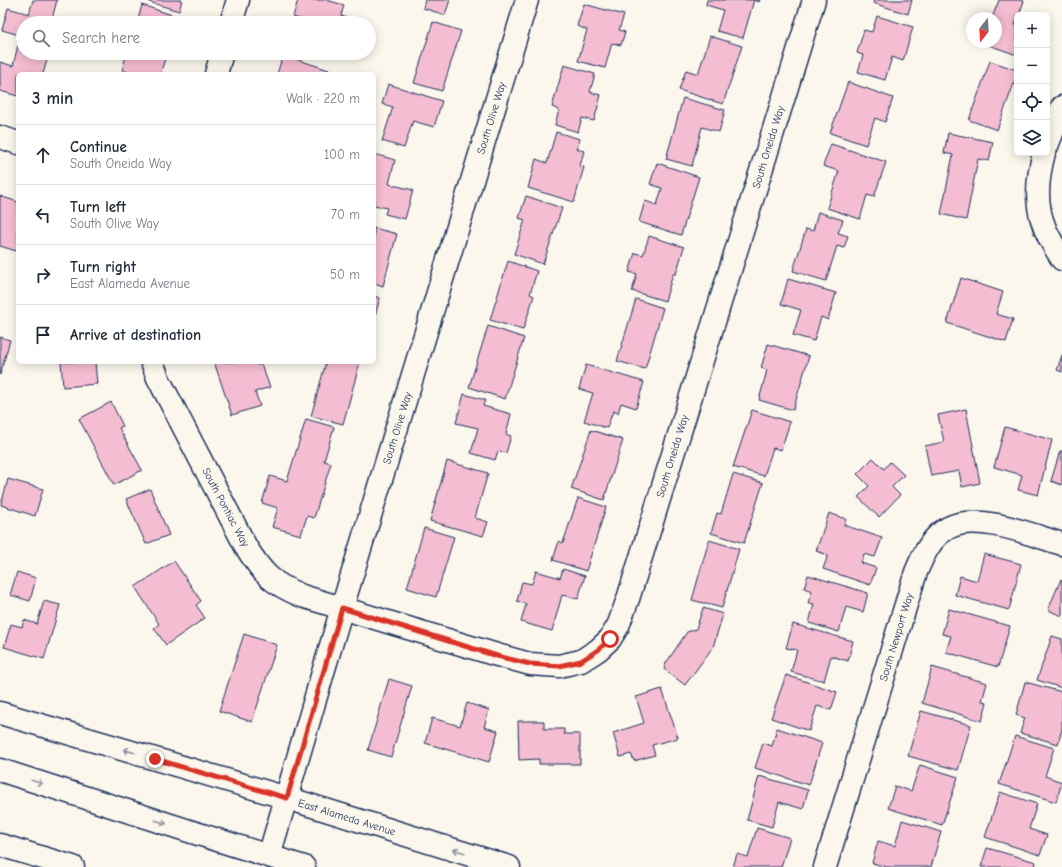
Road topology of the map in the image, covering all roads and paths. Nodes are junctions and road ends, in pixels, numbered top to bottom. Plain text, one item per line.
1 (238, 0) edge
2 (526, 0) edge
3 (814, 0) edge
4 (233, 16) edge
5 (220, 60) edge
6 (217, 72) edge
7 (1062, 107) edge
8 (0, 137) edge
9 (1050, 138) edge
10 (16, 141) edge
11 (1043, 156) edge
12 (1062, 259) edge
13 (153, 364) edge
14 (1062, 544) edge
15 (342, 608) junction
16 (0, 714) edge
17 (0, 770) edge
18 (287, 798) junction
19 (0, 845) edge
20 (269, 856) junction
21 (73, 867) edge
22 (304, 867) edge
23 (509, 867) edge
24 (824, 867) edge

1 - 4 street
2 - 15 street, South Olive Way
3 - 15 street, South Oneida Way
5 - 6 street
7 - 9 street
8 - 10 street
11 - 12 street
13 - 15 street, South Pontiac Way
14 - 24 street, South Newport Way
15 - 18 street, South Olive Way
18 -> 16 street, East Alameda Avenue
17 -> 20 street
18 - 20 street, South Olive Way
23 -> 18 street, East Alameda Avenue
19 - 21 street
20 - 22 street

